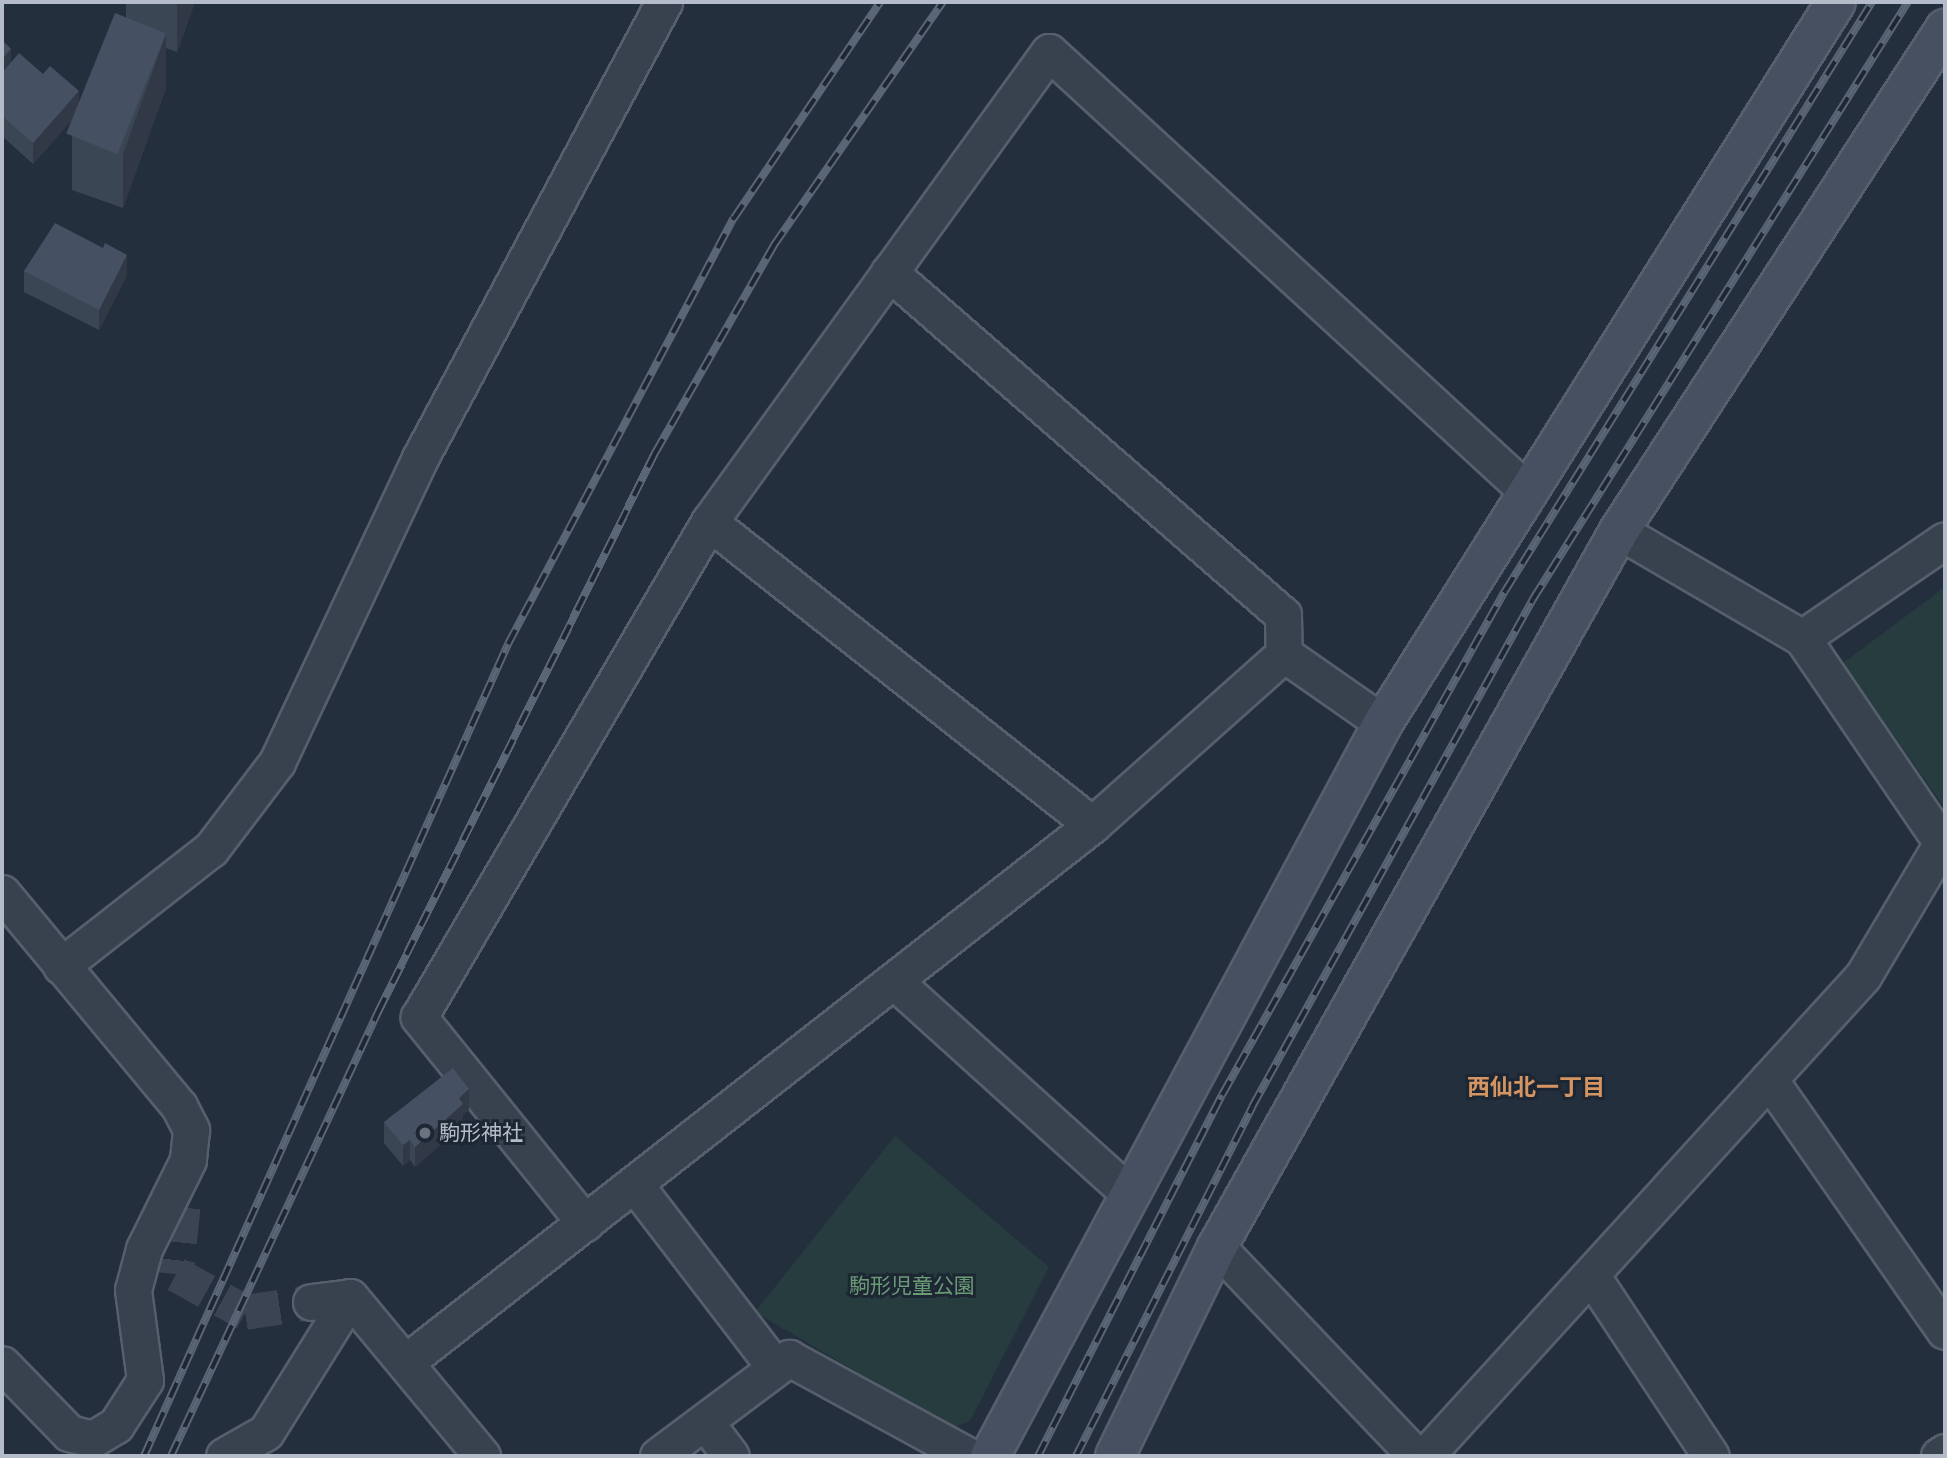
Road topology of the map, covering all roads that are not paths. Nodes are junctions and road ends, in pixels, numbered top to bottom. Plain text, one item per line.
1 (664, 2) edge
2 (1836, 2) edge
3 (1945, 29) edge
4 (889, 272) junction
5 (1526, 490) junction
6 (709, 522) junction
7 (1619, 531) junction
8 (1945, 540) edge
9 (1802, 638) junction
10 (1284, 654) junction
11 (1383, 723) junction
12 (1092, 825) junction
13 (1944, 845) edge
14 (2, 893) edge
15 (61, 965) junction
16 (894, 981) junction
17 (1769, 1079) junction
18 (188, 1160) junction
19 (636, 1186) junction
20 (1129, 1193) junction
21 (183, 1207) tunnel mouth
22 (585, 1223) junction
23 (1217, 1247) junction
24 (1591, 1275) junction
25 (350, 1297) junction
26 (311, 1302) tunnel mouth
27 (1945, 1331) edge
28 (406, 1362) junction
29 (2, 1364) edge
30 (774, 1366) junction
31 (706, 1423) junction
32 (1945, 1452) edge
33 (224, 1456) edge
34 (482, 1456) edge
35 (658, 1456) edge
36 (731, 1456) edge
37 (969, 1456) edge
38 (990, 1456) edge
39 (1115, 1456) edge
40 (1416, 1456) edge
41 (1426, 1456) edge
42 (1711, 1456) edge
43 (1939, 1456) edge

1 - 15 street
2 - 5 street
3 - 7 street
4 - 5 street
4 - 6 street
4 - 10 street
5 - 11 street
6 - 12 street
6 - 22 street
7 - 9 street
7 - 23 street
8 - 9 street
9 - 13 street
10 - 11 street
10 - 12 street
11 - 20 street
12 - 16 street
13 - 17 street
14 - 15 street
15 - 18 street
16 - 19 street
16 - 20 street
17 - 24 street
17 - 27 street
18 - 21 street
18 - 29 street
19 - 22 street
19 - 30 street
20 - 38 street
22 - 28 street
23 - 39 street
23 - 40 street
24 - 41 street
24 - 42 street
25 - 26 street
25 - 28 street
25 - 33 street
28 - 34 street
30 - 31 street
30 - 37 street
31 - 35 street
31 - 36 street
32 - 43 street

